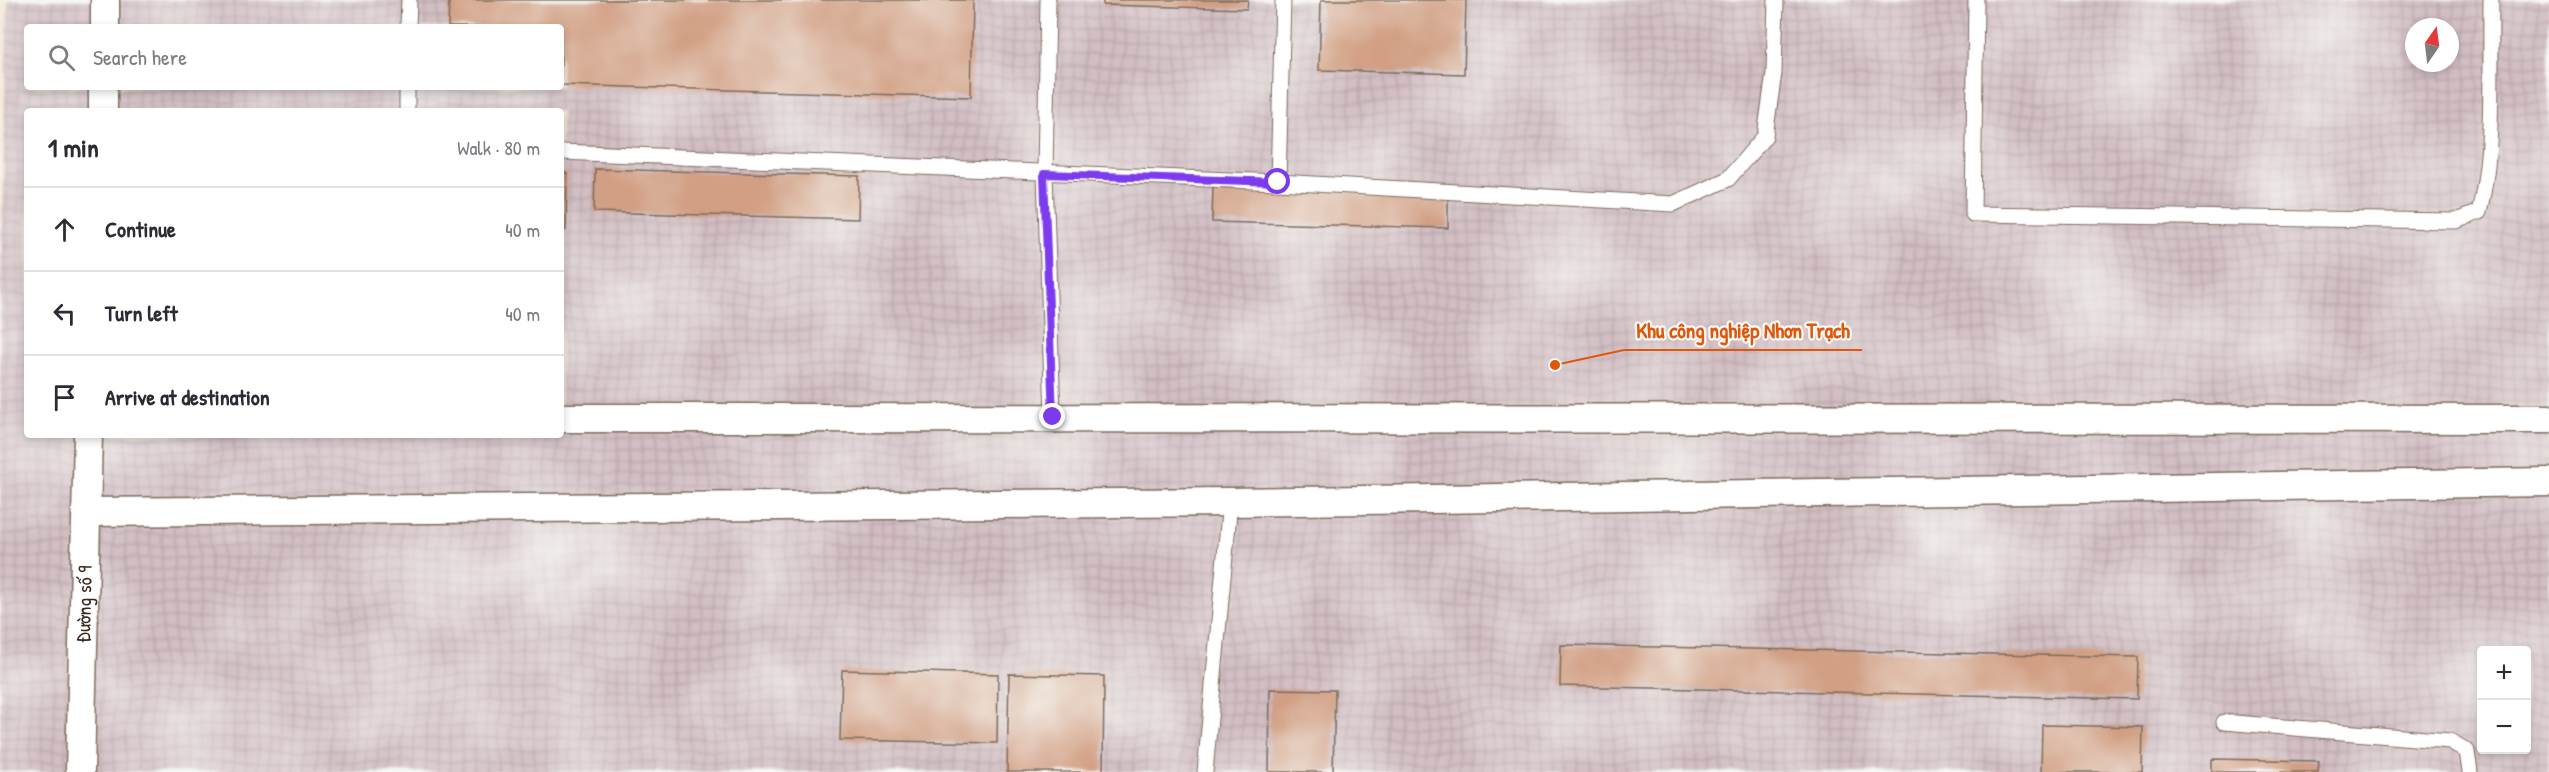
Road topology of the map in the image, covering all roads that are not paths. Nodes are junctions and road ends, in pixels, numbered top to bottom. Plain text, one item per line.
1 (105, 0) edge
2 (409, 0) edge
3 (1048, 0) edge
4 (1283, 0) edge
5 (1776, 0) edge
6 (1976, 0) edge
7 (2491, 0) edge
8 (105, 24) edge
9 (408, 24) edge
10 (103, 90) edge
11 (407, 90) edge
12 (103, 108) edge
13 (407, 108) edge
14 (564, 152) edge
15 (1044, 174) junction
16 (1278, 182) junction
17 (1053, 417) junction
18 (564, 418) edge
19 (2549, 419) edge
20 (88, 438) edge
21 (2549, 482) edge
22 (1230, 502) junction
23 (86, 512) junction
24 (2224, 722) dead end
25 (80, 772) edge
26 (1205, 772) edge
27 (2470, 772) edge

1 - 8 street
2 - 9 lane
3 - 15 lane
4 - 16 lane
5 - 16 lane
6 - 7 lane
10 - 12 street
11 - 13 lane
14 - 15 lane
15 - 16 lane
15 - 17 lane
17 - 18 street
17 - 19 street
20 - 23 street, Đường số 9
21 - 22 street
22 - 23 street
22 - 26 lane
23 - 25 street, Đường số 9
24 - 27 lane

